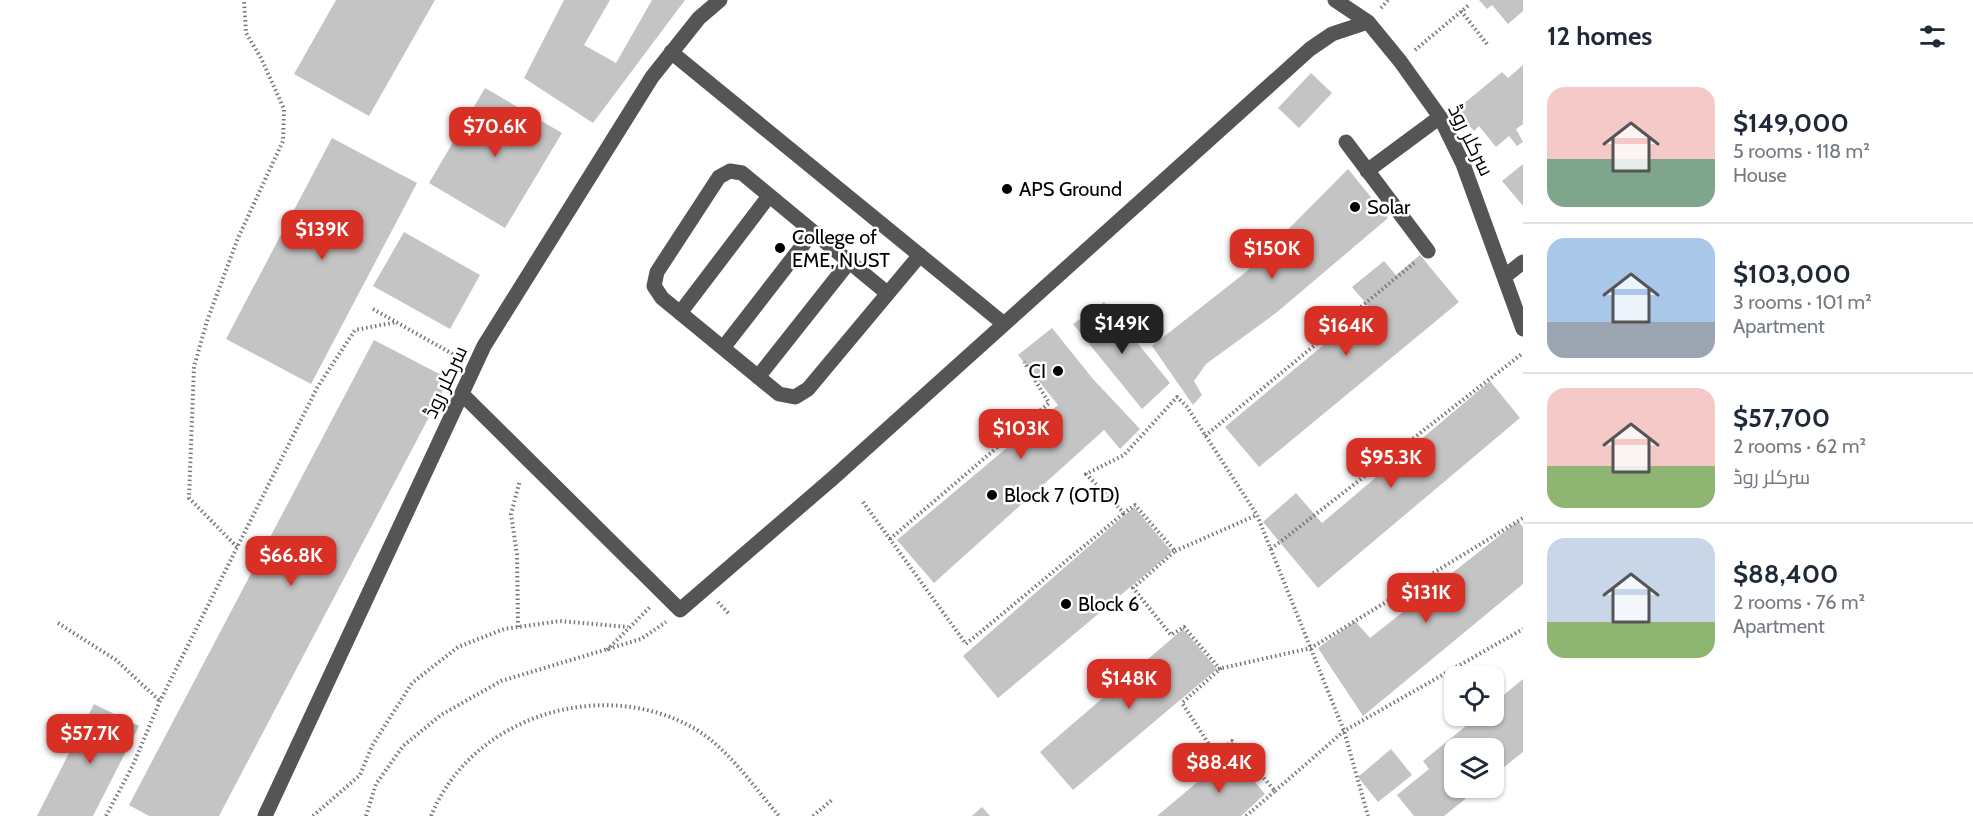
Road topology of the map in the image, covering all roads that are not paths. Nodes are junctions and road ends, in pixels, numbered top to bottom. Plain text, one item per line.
1 (720, 0) edge
2 (1335, 0) edge
3 (1368, 22) junction
4 (671, 52) junction
5 (1440, 117) junction
6 (1346, 142) dead end
7 (1367, 171) junction
8 (769, 196) junction
9 (813, 232) junction
10 (1428, 251) road end
11 (920, 255) junction
12 (849, 262) junction
13 (1523, 262) edge
14 (1504, 277) junction
15 (888, 293) junction
16 (680, 313) junction
17 (1004, 324) junction
18 (1523, 329) edge
19 (723, 348) junction
20 (758, 377) junction
21 (462, 394) junction
22 (265, 816) edge

1 - 4 street, سرکلر روڈ
2 - 3 street, سرکلر روڈ
3 - 5 street, سرکلر روڈ
3 - 17 street
4 - 11 street
4 - 21 street, سرکلر روڈ
5 - 7 street
5 - 14 street, سرکلر روڈ
6 - 7 street
7 - 10 street
8 - 9 street
8 - 16 street
8 - 16 street
9 - 12 street
9 - 19 street
11 - 15 street
11 - 17 street
12 - 15 street
12 - 20 street
13 - 14 street
14 - 18 street, سرکلر روڈ
15 - 20 street
16 - 19 street
17 - 21 street
19 - 20 street
21 - 22 street, سرکلر روڈ

